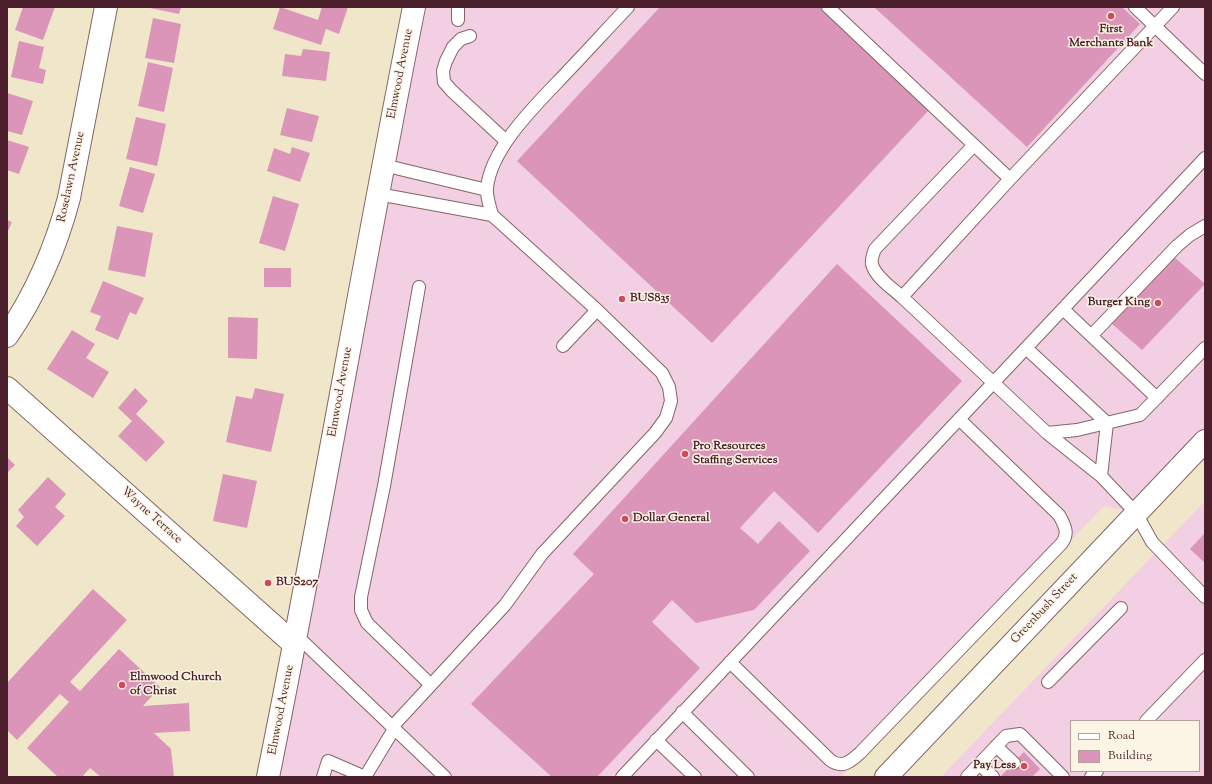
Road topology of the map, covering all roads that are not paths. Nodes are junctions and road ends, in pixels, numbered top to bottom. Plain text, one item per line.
1 (106, 7) edge
2 (414, 7) edge
3 (458, 7) edge
4 (628, 7) edge
5 (828, 7) edge
6 (1135, 7) edge
7 (1173, 7) edge
8 (458, 20) dead end
9 (1155, 26) junction
10 (470, 36) dead end
11 (1205, 74) edge
12 (506, 141) junction
13 (974, 145) junction
14 (1205, 158) edge
15 (382, 165) junction
16 (1010, 179) junction
17 (487, 190) junction
18 (378, 194) junction
19 (492, 215) junction
20 (1205, 226) edge
21 (419, 287) dead end
22 (902, 297) junction
23 (1063, 309) junction
24 (597, 310) junction
25 (7, 336) edge
26 (1092, 336) junction
27 (563, 346) dead end
28 (1026, 348) junction
29 (1205, 348) edge
30 (992, 383) junction
31 (7, 388) edge
32 (1157, 398) junction
33 (959, 419) junction
34 (1107, 423) junction
35 (1047, 433) junction
36 (1205, 441) edge
37 (1101, 476) junction
38 (1136, 513) junction
39 (1205, 597) edge
40 (1121, 608) dead end
41 (296, 640) junction
42 (1205, 660) edge
43 (730, 662) junction
44 (1048, 682) dead end
45 (431, 684) junction
46 (682, 712) junction
47 (1147, 720) edge
48 (393, 728) junction
49 (656, 740) junction
50 (996, 746) junction
51 (1014, 763) dead end
52 (979, 764) junction
53 (268, 777) edge
54 (323, 777) edge
55 (445, 777) edge
56 (622, 777) edge
57 (695, 777) edge
58 (748, 777) edge
59 (886, 777) edge
60 (967, 777) edge
61 (993, 777) edge
62 (1064, 777) edge

1 - 25 main road, Roselawn Avenue
2 - 15 main road, Elmwood Avenue
3 - 8 lane
4 - 12 lane
5 - 13 lane
6 - 9 lane
7 - 9 lane
9 - 11 lane
9 - 16 lane
10 - 12 lane
12 - 17 lane
13 - 16 lane
13 - 22 lane
14 - 23 lane
15 - 17 lane
15 - 18 main road, Elmwood Avenue
16 - 22 lane
17 - 19 lane
18 - 19 lane
18 - 41 main road, Elmwood Avenue
19 - 24 lane
20 - 26 lane
21 - 45 lane
22 - 30 lane
23 - 26 lane
23 - 28 lane
24 - 27 lane
24 - 45 lane
26 - 32 lane
28 - 30 lane
28 - 34 lane
29 - 32 lane
30 - 33 lane
30 - 35 lane
31 - 41 main road, Wayne Terrace
32 - 34 lane
33 - 43 lane
33 - 43 lane
34 - 35 lane
34 - 37 lane
35 - 37 lane
36 - 38 main road, Greenbush Street
37 - 38 lane
38 - 39 lane
38 - 59 main road, Greenbush Street
40 - 44 lane
41 - 48 lane
41 - 53 main road, Elmwood Avenue
42 - 47 lane
43 - 46 lane
45 - 48 lane
46 - 49 lane
46 - 58 lane
48 - 54 lane
48 - 55 lane
49 - 56 lane
49 - 57 lane
50 - 51 lane
50 - 52 lane
50 - 62 lane
52 - 60 lane
52 - 61 lane

